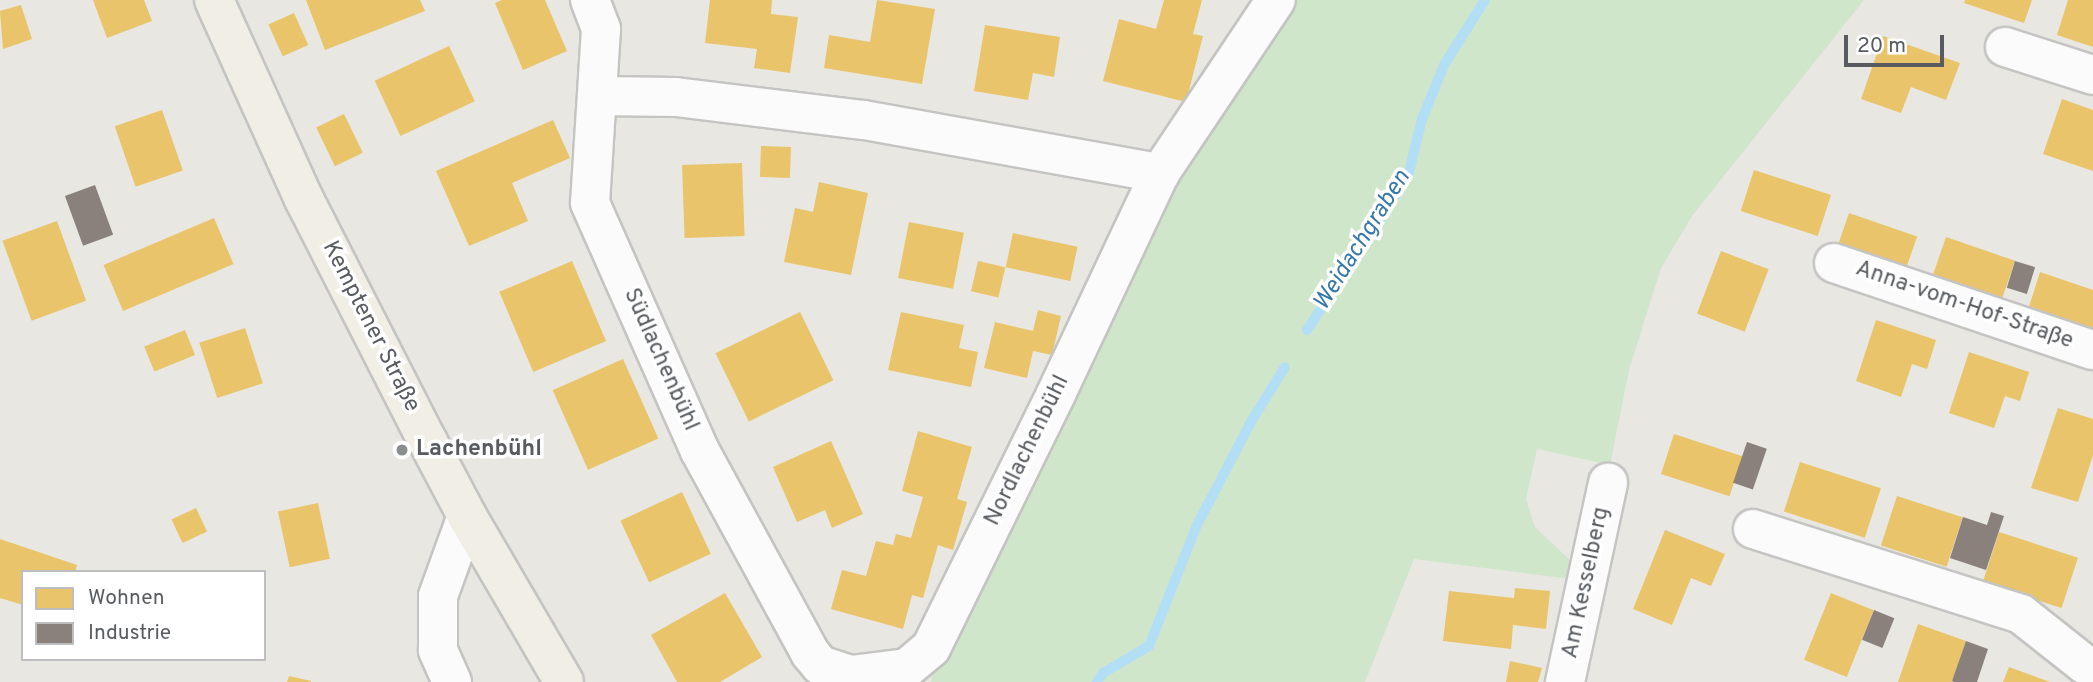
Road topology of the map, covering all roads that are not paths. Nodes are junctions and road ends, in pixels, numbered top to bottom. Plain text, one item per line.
1 (214, 0) edge
2 (590, 0) edge
3 (1276, 0) edge
4 (2005, 47) dead end
5 (2093, 75) edge
6 (599, 96) junction
7 (1160, 173) junction
8 (1834, 263) dead end
9 (2093, 350) edge
10 (1608, 483) dead end
11 (467, 516) junction
12 (1753, 529) dead end
13 (2093, 668) edge
14 (850, 675) joint
15 (452, 682) edge
16 (564, 682) edge
17 (1565, 682) edge

1 - 11 main road, Kemptener Straße
2 - 6 street, Südlachenbühl
3 - 7 street, Nordlachenbühl
4 - 5 street
6 - 7 street
6 - 14 street, Südlachenbühl
7 - 14 street, Nordlachenbühl
8 - 9 street, Anna-vom-Hof-Straße
10 - 17 street, Am Kesselberg
11 - 15 street
11 - 16 main road, Kemptener Straße
12 - 13 street

